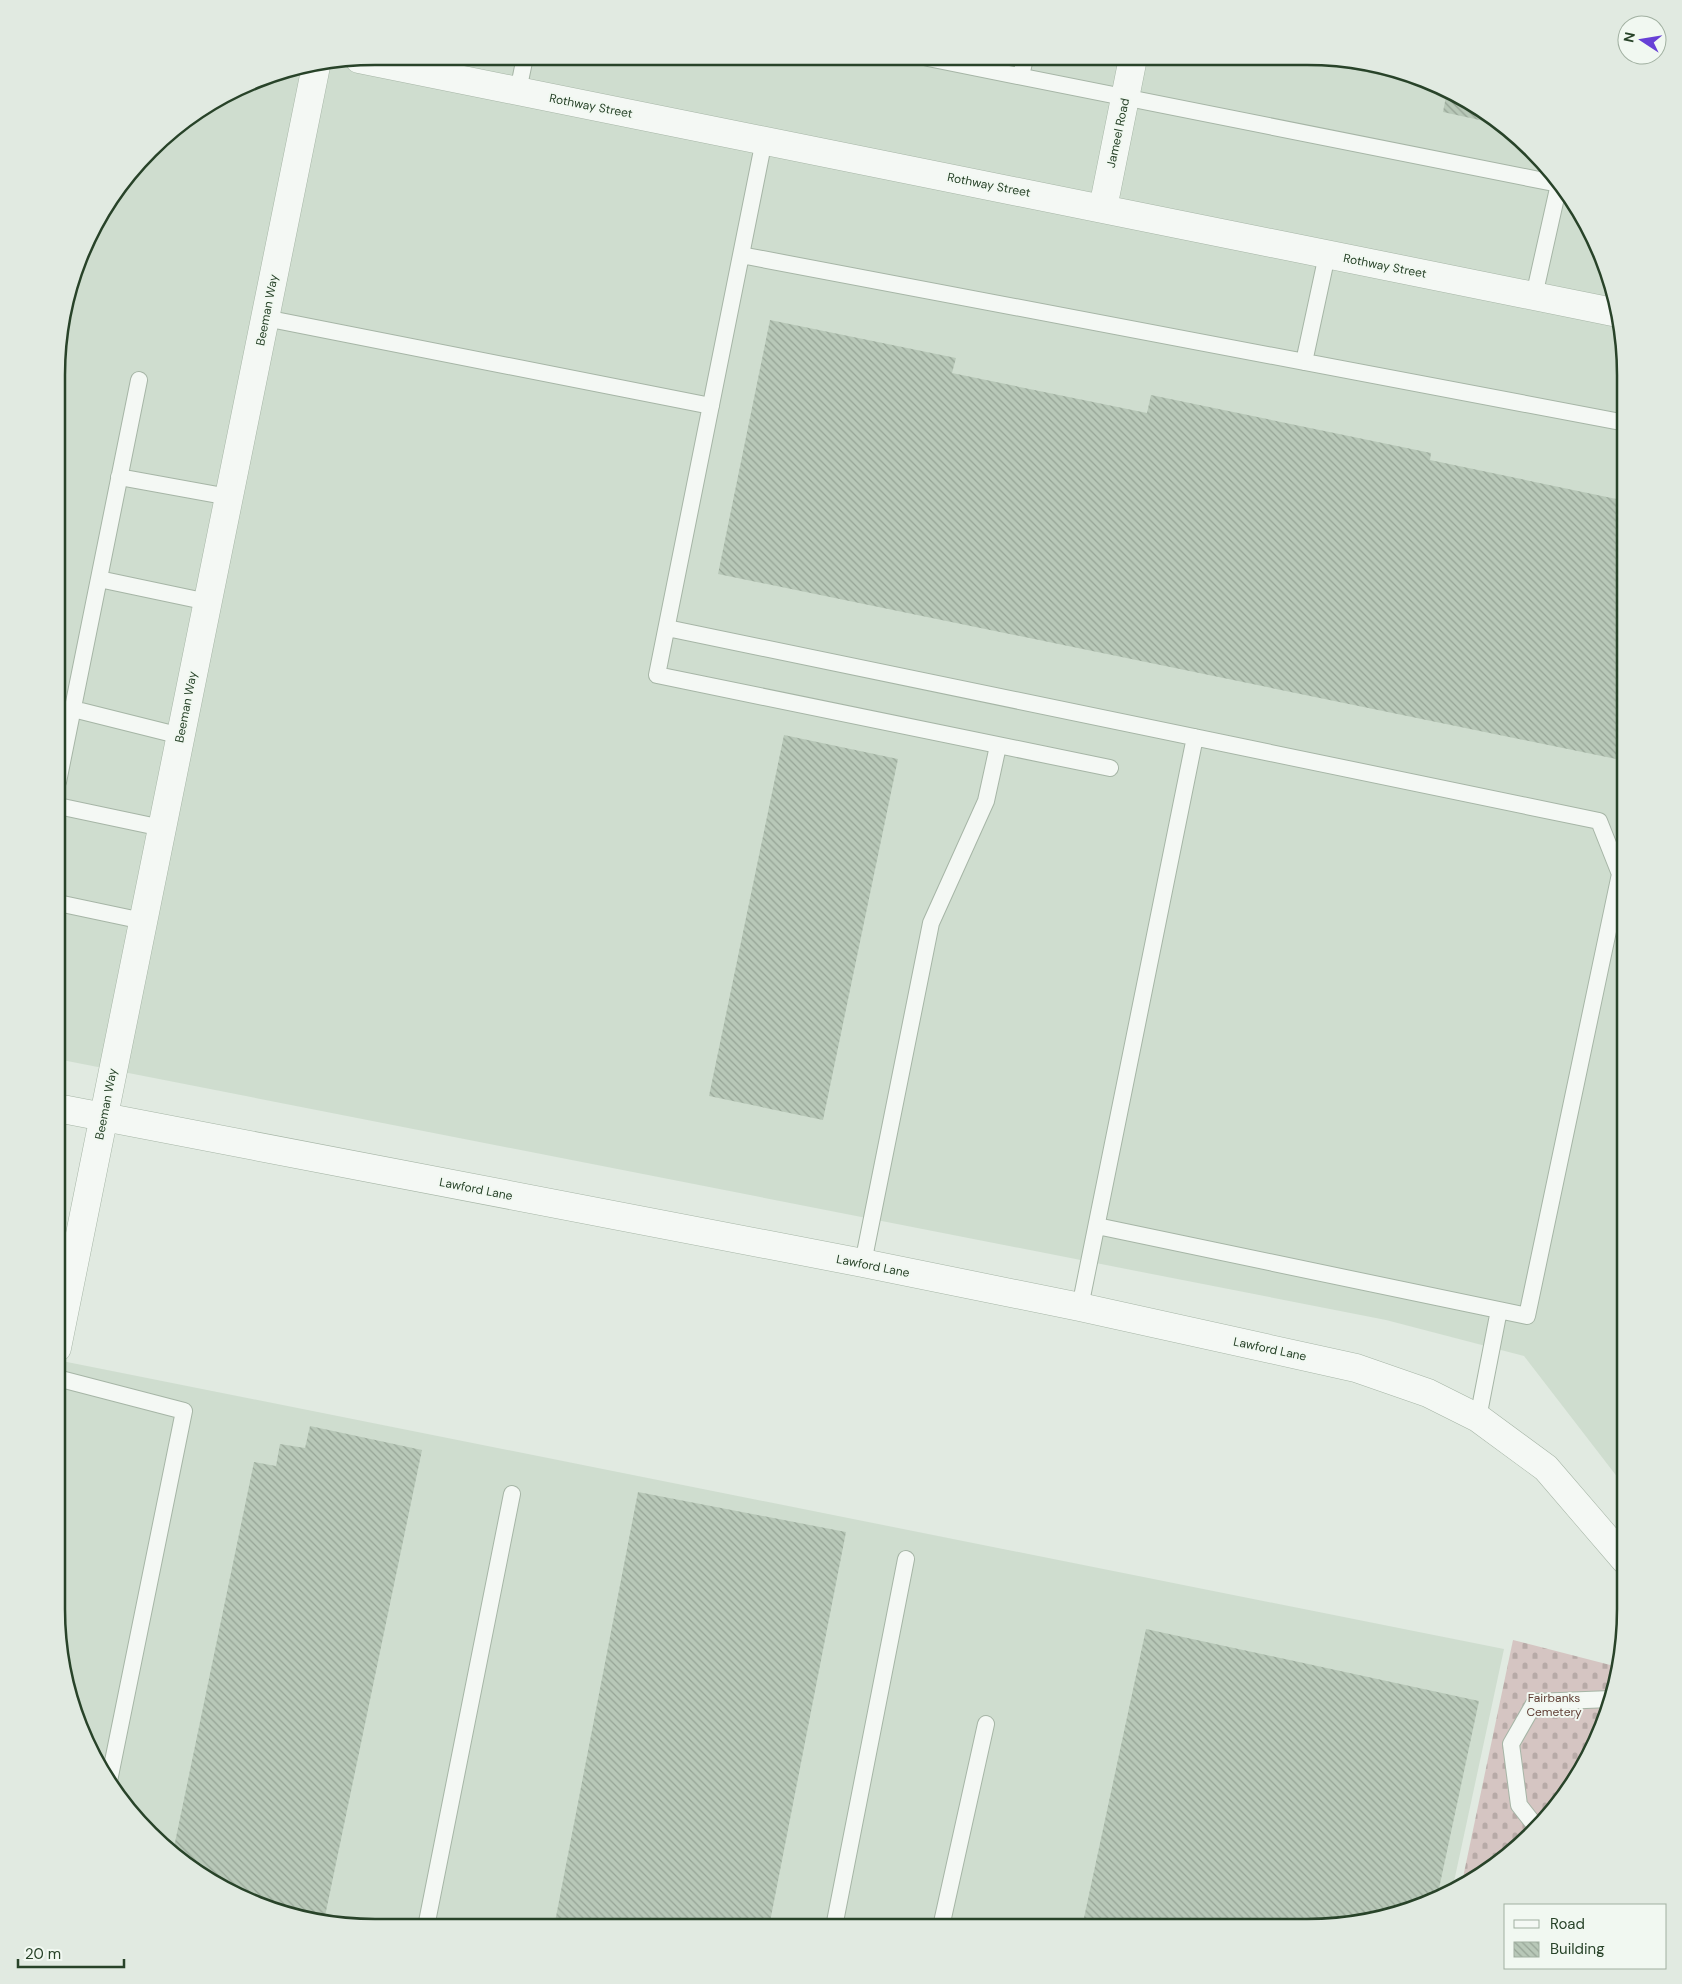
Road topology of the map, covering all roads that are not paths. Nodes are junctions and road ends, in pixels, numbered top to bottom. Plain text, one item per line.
1 (423, 65) edge
2 (523, 65) edge
3 (964, 65) edge
4 (1023, 65) edge
5 (1132, 65) edge
6 (315, 71) edge
7 (1021, 76) junction
8 (518, 91) junction
9 (1125, 97) junction
10 (764, 140) junction
11 (1550, 182) edge
12 (1557, 192) edge
13 (1102, 208) junction
14 (741, 255) junction
15 (1327, 255) junction
16 (1534, 296) junction
17 (1610, 311) edge
18 (265, 318) junction
19 (1304, 362) junction
20 (139, 380) dead end
21 (711, 406) junction
22 (1617, 421) edge
23 (120, 477) junction
24 (229, 497) junction
25 (99, 579) junction
26 (208, 602) junction
27 (667, 628) junction
28 (72, 710) junction
29 (181, 736) junction
30 (1195, 737) junction
31 (65, 746) edge
32 (998, 746) junction
33 (1110, 768) dead end
34 (65, 807) edge
35 (162, 828) junction
36 (1617, 862) edge
37 (1617, 903) edge
38 (65, 904) edge
39 (143, 921) junction
40 (65, 1110) edge
41 (104, 1118) junction
42 (1097, 1226) junction
43 (863, 1263) junction
44 (1080, 1307) junction
45 (65, 1309) edge
46 (1499, 1310) junction
47 (65, 1380) edge
48 (1478, 1418) junction
49 (512, 1494) dead end
50 (1617, 1551) edge
51 (906, 1559) dead end
52 (1603, 1699) edge
53 (986, 1724) dead end
54 (111, 1771) edge
55 (1532, 1822) edge
56 (428, 1919) edge
57 (836, 1919) edge
58 (943, 1919) edge

1 - 8 street, Rothway Street
2 - 8 lane
3 - 7 lane
4 - 7 lane
5 - 9 street, Jameel Road
6 - 18 street, Beeman Way
7 - 9 lane
8 - 10 street, Rothway Street
9 - 11 lane
9 - 13 street, Jameel Road
10 - 13 street, Rothway Street
10 - 14 lane
12 - 16 lane
13 - 15 street, Rothway Street
14 - 19 lane
14 - 21 lane
15 - 16 street, Rothway Street
15 - 19 lane
16 - 17 street, Rothway Street
18 - 21 lane
18 - 24 street, Beeman Way
19 - 22 lane
20 - 23 lane
21 - 27 lane
23 - 24 lane
23 - 25 lane
24 - 26 street, Beeman Way
25 - 26 lane
25 - 28 lane
26 - 29 street, Beeman Way
27 - 30 lane
27 - 32 lane
28 - 29 lane
28 - 31 lane
29 - 35 street, Beeman Way
30 - 36 lane
30 - 42 lane
32 - 33 lane
32 - 43 lane
34 - 35 lane
35 - 39 street, Beeman Way
37 - 46 lane
38 - 39 lane
39 - 41 street, Beeman Way
40 - 41 street, Lawford Lane
41 - 43 street, Lawford Lane
41 - 45 street, Beeman Way
42 - 44 lane
42 - 46 lane
43 - 44 street, Lawford Lane
44 - 48 street, Lawford Lane
46 - 48 lane
47 - 54 lane
48 - 50 street, Lawford Lane
49 - 56 lane
51 - 57 lane
52 - 55 lane
53 - 58 lane

